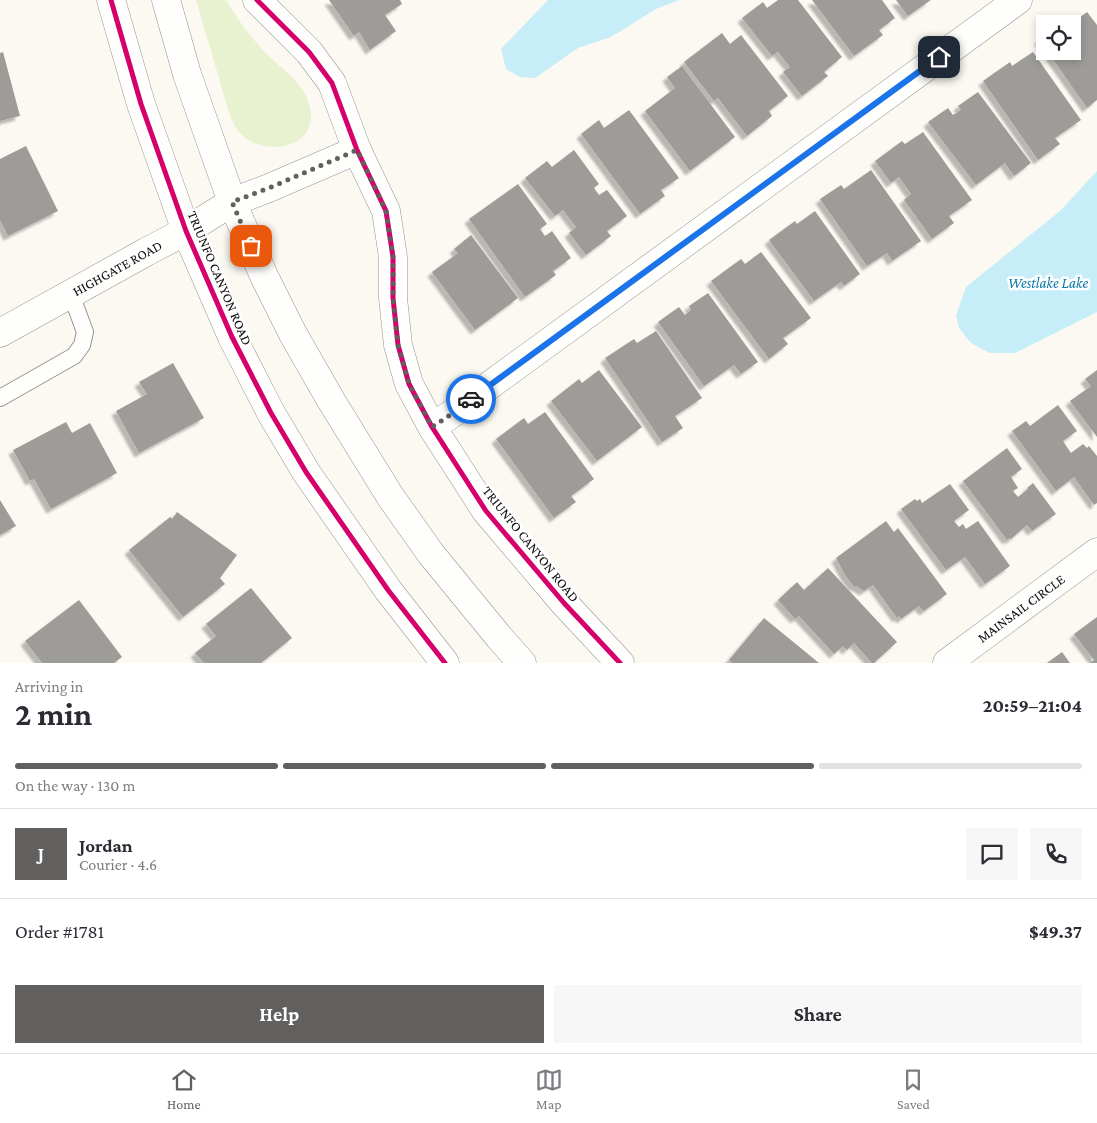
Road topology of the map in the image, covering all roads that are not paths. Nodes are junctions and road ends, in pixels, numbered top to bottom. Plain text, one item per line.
1 (111, 0) edge
2 (166, 0) edge
3 (257, 0) edge
4 (1018, 0) edge
5 (357, 150) junction
6 (232, 202) junction
7 (186, 230) junction
8 (71, 294) junction
9 (0, 333) edge
10 (0, 398) edge
11 (432, 427) junction
12 (1097, 552) edge
13 (445, 663) edge
14 (522, 663) edge
15 (620, 663) edge
16 (947, 663) edge

1 - 7 street, TRIUNFO CANYON ROAD
2 - 6 street
3 - 5 street, TRIUNFO CANYON ROAD
4 - 11 street
5 - 6 street
5 - 11 street, TRIUNFO CANYON ROAD
6 - 7 street, HIGHGATE ROAD
6 - 14 street
7 - 8 street, HIGHGATE ROAD
7 - 13 street, TRIUNFO CANYON ROAD
8 - 9 street, HIGHGATE ROAD
8 - 10 lane
11 - 15 street, TRIUNFO CANYON ROAD
12 - 16 street, MAINSAIL CIRCLE

